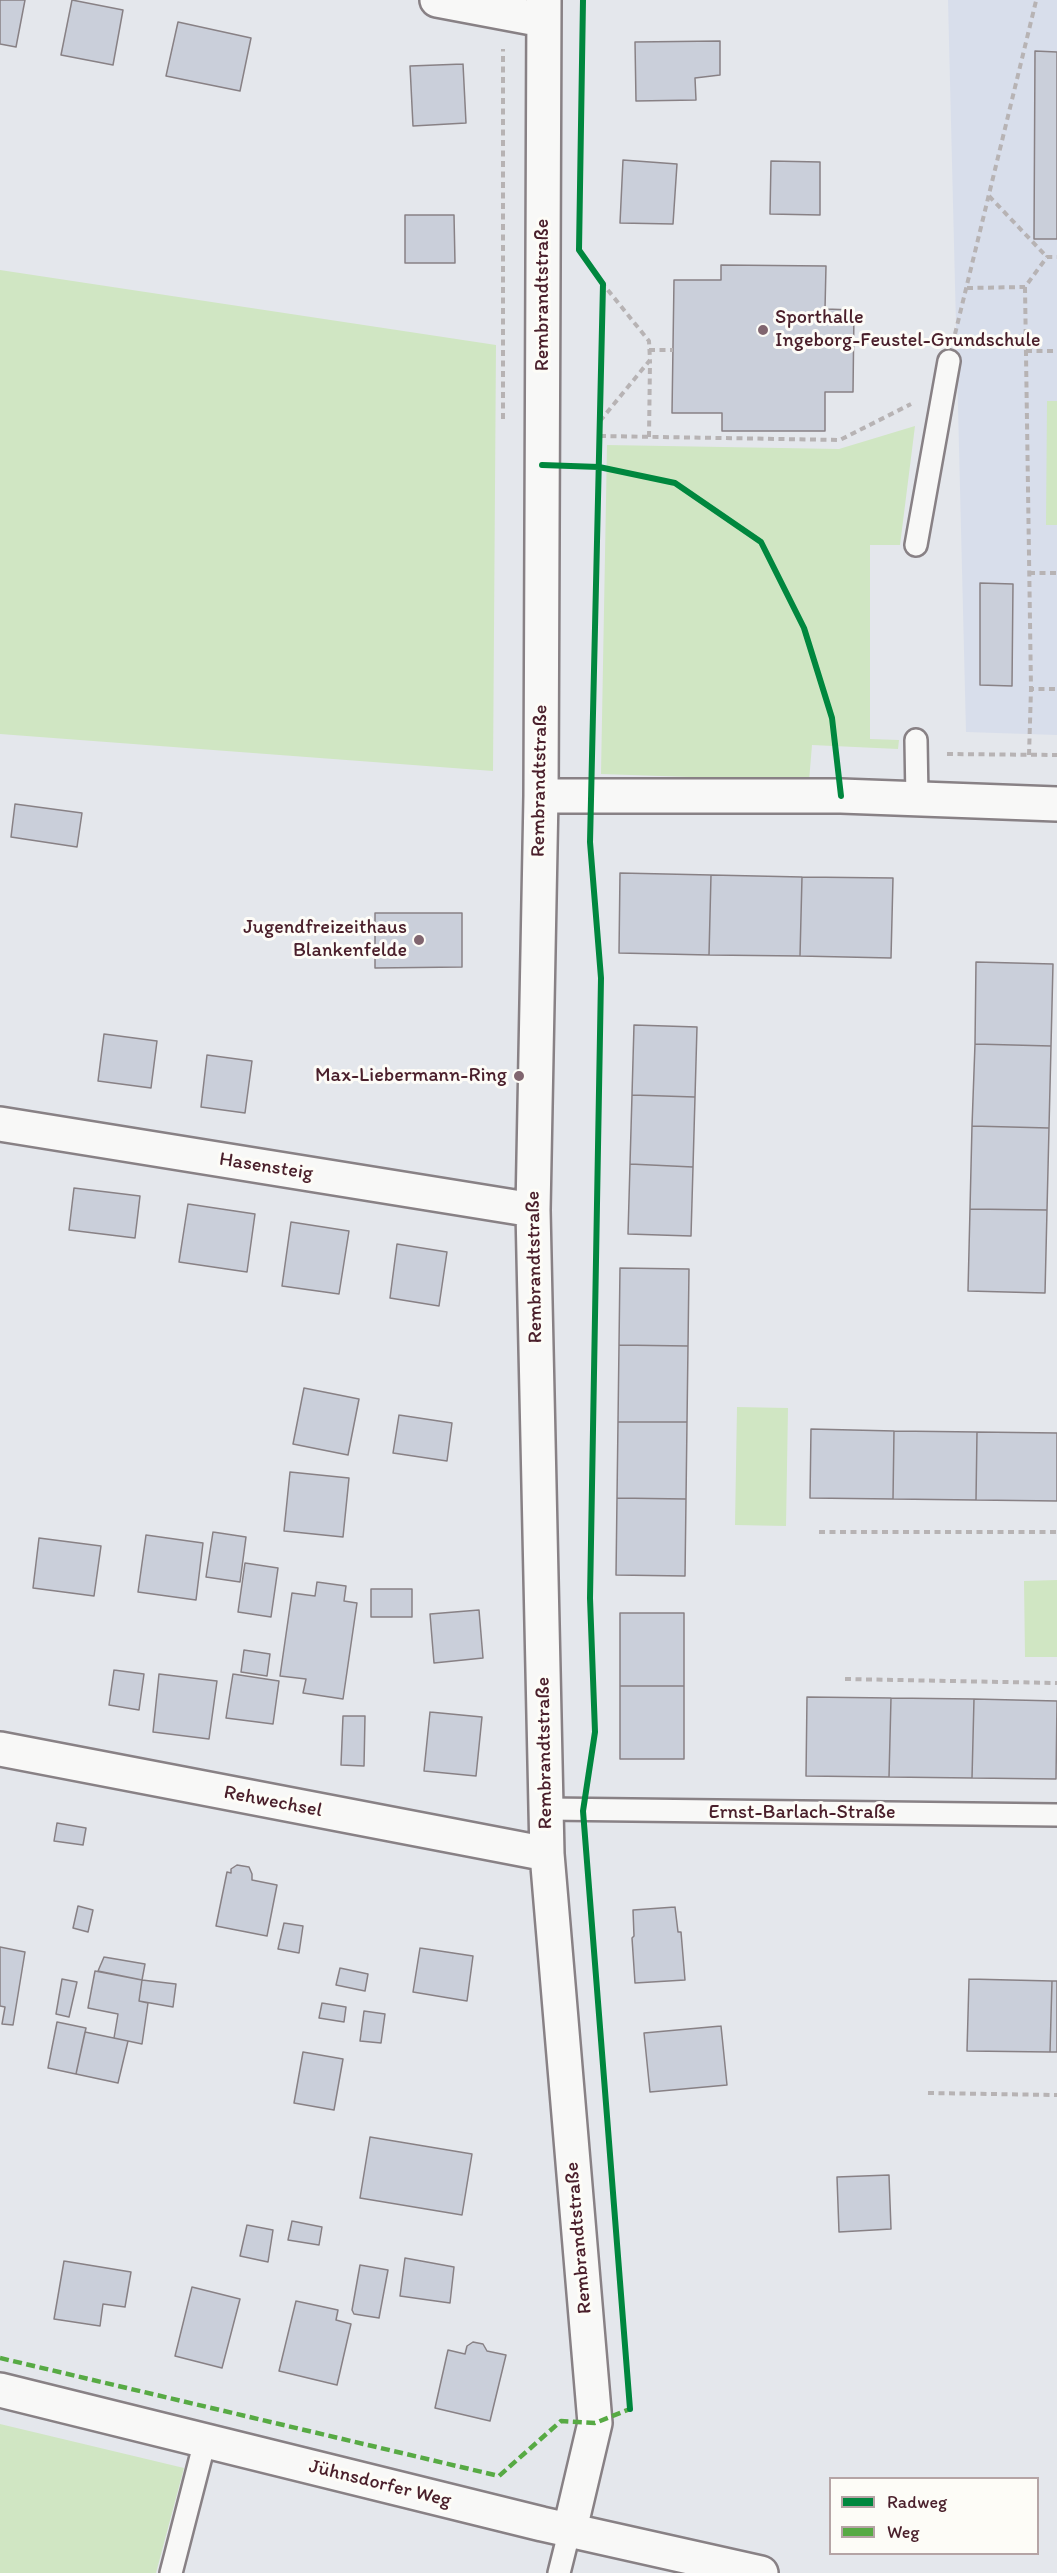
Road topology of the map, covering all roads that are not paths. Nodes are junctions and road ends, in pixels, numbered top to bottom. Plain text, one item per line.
1 (437, 0) edge
2 (544, 10) edge
3 (949, 361) road end
4 (916, 545) dead end
5 (916, 746) road end
6 (541, 796) junction
7 (917, 799) junction
8 (1057, 804) edge
9 (0, 1124) edge
10 (533, 1210) junction
11 (0, 1749) edge
12 (547, 1809) junction
13 (1057, 1815) edge
14 (547, 1854) junction
15 (0, 2390) edge
16 (205, 2441) junction
17 (570, 2529) junction
18 (171, 2573) edge
19 (559, 2573) edge
20 (761, 2573) edge

1 - 2 street
2 - 6 street, Rembrandtstraße
3 - 4 lane
5 - 7 lane
6 - 7 street
6 - 10 street, Rembrandtstraße
7 - 8 street
9 - 10 street, Hasensteig
10 - 12 street, Rembrandtstraße
11 - 14 street, Rehwechsel
12 - 13 lane, Ernst-Barlach-Straße
12 - 14 street, Rembrandtstraße
14 - 17 street, Rembrandtstraße
15 - 16 street, Jühnsdorfer Weg
16 - 17 street, Jühnsdorfer Weg
16 - 18 lane
17 - 19 lane
17 - 20 street, Jühnsdorfer Weg

